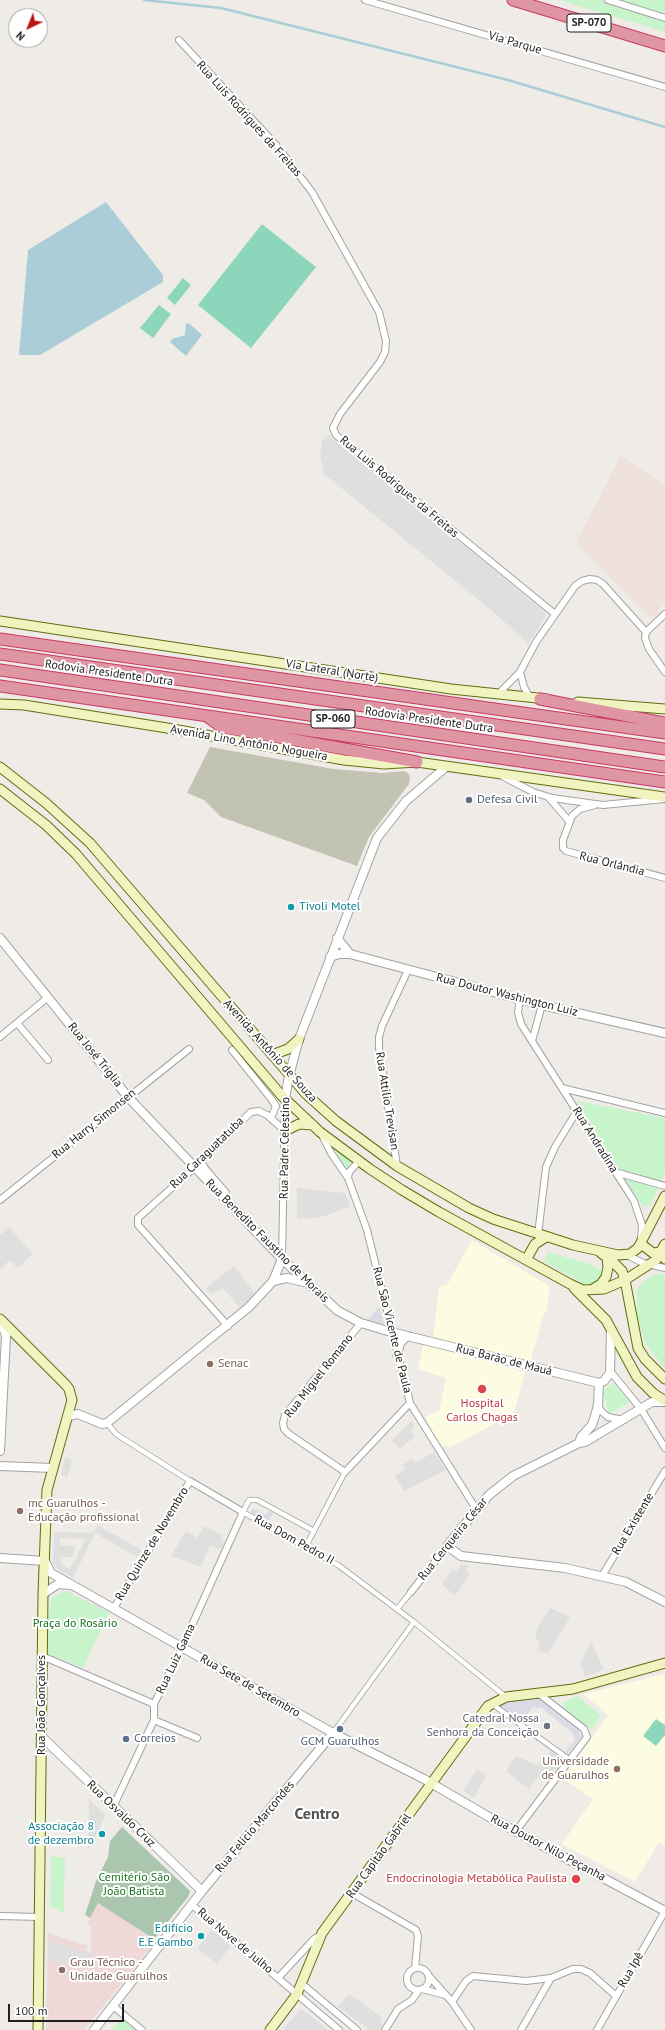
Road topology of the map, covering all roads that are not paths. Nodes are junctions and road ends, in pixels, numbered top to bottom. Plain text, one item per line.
1 (365, 0) edge
2 (514, 0) edge
3 (608, 0) edge
4 (665, 18) edge
5 (179, 40) dead end
6 (665, 46) edge
7 (665, 87) edge
8 (555, 614) junction
9 (665, 614) edge
10 (0, 620) edge
11 (646, 632) junction
12 (0, 639) edge
13 (0, 654) edge
14 (0, 670) edge
15 (520, 672) junction
16 (665, 672) edge
17 (0, 686) edge
18 (498, 694) junction
19 (535, 698) junction
20 (0, 704) edge
21 (665, 709) edge
22 (205, 715) junction
23 (665, 723) edge
24 (665, 733) edge
25 (665, 750) edge
26 (417, 762) junction
27 (0, 767) edge
28 (446, 767) junction
29 (665, 768) edge
30 (499, 774) junction
31 (665, 782) edge
32 (0, 789) edge
33 (549, 798) junction
34 (665, 798) edge
35 (598, 804) junction
36 (569, 821) junction
37 (665, 878) edge
38 (0, 938) edge
39 (338, 938) junction
40 (350, 954) junction
41 (330, 957) junction
42 (408, 970) junction
43 (47, 998) junction
44 (520, 999) junction
45 (542, 1005) junction
46 (17, 1023) junction
47 (665, 1033) edge
48 (0, 1037) edge
49 (299, 1039) junction
50 (532, 1041) junction
51 (189, 1049) dead end
52 (232, 1050) dead end
53 (272, 1055) junction
54 (48, 1060) dead end
55 (289, 1076) junction
56 (562, 1088) junction
57 (128, 1097) junction
58 (285, 1099) junction
59 (577, 1111) junction
60 (665, 1113) edge
61 (271, 1118) junction
62 (313, 1125) junction
63 (285, 1132) junction
64 (320, 1132) junction
65 (359, 1161) junction
66 (200, 1162) junction
67 (397, 1166) junction
68 (194, 1168) junction
69 (615, 1172) junction
70 (348, 1178) junction
71 (665, 1186) edge
72 (665, 1196) edge
73 (0, 1200) edge
74 (228, 1203) junction
75 (542, 1236) junction
76 (641, 1244) junction
77 (598, 1251) junction
78 (664, 1252) edge
79 (626, 1255) junction
80 (607, 1257) junction
81 (282, 1259) junction
82 (526, 1260) junction
83 (648, 1265) junction
84 (665, 1268) edge
85 (625, 1280) junction
86 (273, 1281) junction
87 (306, 1283) junction
88 (570, 1284) junction
89 (590, 1290) junction
90 (0, 1320) edge
91 (361, 1323) junction
92 (228, 1326) junction
93 (611, 1328) junction
94 (391, 1332) junction
95 (407, 1336) junction
96 (397, 1355) junction
97 (610, 1371) junction
98 (2, 1374) edge
99 (665, 1379) edge
100 (599, 1383) junction
101 (665, 1402) edge
102 (410, 1403) junction
103 (598, 1405) junction
104 (641, 1409) junction
105 (68, 1416) junction
106 (624, 1420) junction
107 (108, 1422) junction
108 (579, 1443) junction
109 (665, 1448) edge
110 (0, 1452) edge
111 (0, 1466) edge
112 (53, 1468) junction
113 (665, 1471) edge
114 (345, 1472) junction
115 (190, 1481) junction
116 (476, 1509) junction
117 (243, 1512) junction
118 (314, 1531) junction
119 (306, 1546) junction
120 (447, 1546) junction
121 (0, 1558) edge
122 (45, 1561) junction
123 (602, 1576) junction
124 (72, 1584) junction
125 (411, 1592) joint
126 (43, 1594) junction
127 (665, 1602) edge
128 (114, 1608) junction
129 (397, 1609) junction
130 (414, 1622) junction
131 (182, 1647) junction
132 (42, 1656) junction
133 (665, 1663) edge
134 (537, 1692) junction
135 (506, 1698) junction
136 (154, 1704) junction
137 (491, 1704) junction
138 (154, 1720) junction
139 (333, 1733) junction
140 (42, 1737) junction
141 (197, 1738) dead end
142 (570, 1760) junction
143 (431, 1783) junction
144 (113, 1807) junction
145 (516, 1831) junction
146 (202, 1891) junction
147 (352, 1893) junction
148 (191, 1904) junction
149 (665, 1911) edge
150 (0, 1916) edge
151 (40, 1917) junction
152 (322, 1933) junction
153 (415, 1968) junction
154 (429, 1976) junction
155 (278, 1978) junction
156 (551, 1978) junction
157 (301, 1983) junction
158 (420, 1990) junction
159 (297, 1994) junction
160 (445, 1995) junction
161 (616, 1996) junction
162 (452, 2002) junction
163 (113, 2006) junction
164 (38, 2030) edge
165 (94, 2030) edge
166 (142, 2030) edge
167 (270, 2030) edge
168 (339, 2030) edge
169 (356, 2030) edge
170 (385, 2030) edge
171 (471, 2030) edge
172 (521, 2030) edge
173 (597, 2030) edge

1 - 7 street, Via Parque
2 - 6 highway, SP-070
3 - 4 street
5 - 8 street, Rua Luis Rodrigues da Freitas
8 - 11 street
8 - 15 street
9 - 11 street
10 - 18 main road, Via Lateral (Norte)
11 - 16 street
12 - 24 highway, Rodovia Presidente Dutra
13 - 25 highway, Rodovia Presidente Dutra / SP-060
14 - 29 highway, Rodovia Presidente Dutra / SP-060
15 - 18 street
15 - 19 street
17 - 22 highway, SP-060
18 - 19 main road, Via Lateral (Norte)
19 - 21 main road, Via Lateral (Norte)
19 - 23 highway
20 - 26 main road, Avenida Lino Antônio Nogueira
22 - 26 highway
22 - 31 highway, SP-060
26 - 28 main road, Avenida Lino Antônio Nogueira
27 - 53 main road, Avenida Antônio de Souza
28 - 30 main road, Avenida Lino Antônio Nogueira
28 - 39 street, Rua Padre Celestino
30 - 33 street, Avenida Lino Antônio Nogueira
30 - 34 main road, Avenida Lino Antônio Nogueira
32 - 58 main road, Avenida Antônio de Souza
33 - 35 street, Avenida Lino Antônio Nogueira
33 - 36 street
34 - 35 street, Avenida Lino Antônio Nogueira
35 - 36 street
36 - 37 street, Rua Orlândia
38 - 43 street, Rua José Triglia
39 - 40 street
39 - 41 street, Rua Padre Celestino
40 - 41 street, Rua Doutor Washington Luiz
40 - 42 street, Rua Doutor Washington Luiz
41 - 49 street, Rua Padre Celestino
42 - 44 street, Rua Doutor Washington Luiz
42 - 67 street, Rua Attilio Trevisan
43 - 46 street
43 - 57 street, Rua José Triglia
44 - 45 street, Rua Doutor Washington Luiz
44 - 50 street, Rua Andradina
45 - 47 street, Rua Doutor Washington Luiz
45 - 50 street
46 - 48 street
46 - 54 street
49 - 53 main road
49 - 55 street, Rua Padre Celestino
50 - 56 street, Rua Andradina
51 - 57 street, Rua Harry Simonsen
52 - 61 street
53 - 55 main road, Avenida Antônio de Souza
55 - 58 street, Rua Padre Celestino
55 - 67 main road, Avenida Antônio de Souza
56 - 59 street, Rua Andradina
56 - 60 street
57 - 68 street, Rua José Triglia
57 - 73 street, Rua Harry Simonsen
58 - 62 main road, Avenida Antônio de Souza
58 - 63 street, Rua Padre Celestino
59 - 69 street, Rua Andradina
59 - 75 street
61 - 63 street, Rua Caraguatatuba
61 - 66 street, Rua Caraguatatuba
62 - 63 main road
62 - 64 main road, Avenida Antônio de Souza
63 - 81 street, Rua Padre Celestino
64 - 65 main road, Avenida Antônio de Souza
64 - 70 street, Rua São Vicente de Paula
65 - 70 street
65 - 82 main road, Avenida Antônio de Souza
66 - 68 street, Rua Caraguatatuba
66 - 74 street
67 - 75 main road, Avenida Antônio de Souza
68 - 74 street, Rua Benedito Faustino de Morais
68 - 92 street, Rua Caraguatatuba
69 - 71 street
69 - 76 street, Rua Andradina
70 - 94 street, Rua São Vicente de Paula
72 - 76 main road
74 - 81 street, Rua Benedito Faustino de Morais
75 - 77 main road, Avenida Antônio de Souza
75 - 82 main road
76 - 78 main road
76 - 79 main road
77 - 79 main road, Avenida Antônio de Souza
77 - 80 main road, Avenida Antônio de Souza
78 - 83 main road
79 - 83 street
80 - 85 main road, Avenida Antônio de Souza
80 - 89 main road
81 - 86 street, Rua Padre Celestino
81 - 87 street, Rua Benedito Faustino de Morais
82 - 88 main road, Avenida Antônio de Souza
83 - 84 street
83 - 85 main road
85 - 89 main road, Avenida Antônio de Souza
85 - 99 main road, Avenida Antônio de Souza
86 - 87 street
86 - 92 street, Rua Padre Celestino
87 - 91 street, Rua Benedito Faustino de Morais
88 - 89 main road, Avenida Antônio de Souza
88 - 93 main road, Avenida Antônio de Souza
90 - 98 street
90 - 105 main road, Rua João Gonçalves
91 - 94 street, Rua Benedito Faustino de Morais
91 - 114 street, Rua Miguel Romano
92 - 107 street, Rua Padre Celestino
93 - 97 street
93 - 101 main road, Avenida Antônio de Souza
94 - 95 street, Rua Barão de Mauá
94 - 96 street, Rua São Vicente de Paula
95 - 96 street
95 - 100 street, Rua Barão de Mauá
96 - 102 street, Rua São Vicente de Paula
97 - 100 street
97 - 104 street
98 - 110 street
100 - 103 street, Rua Cerqueira César
101 - 104 street
102 - 114 street, Rua São Vicente de Paula
102 - 116 street
103 - 106 street
103 - 108 street, Rua Cerqueira César
104 - 106 street, Rua Cerqueira César
104 - 109 street
105 - 107 street
105 - 112 main road, Rua João Gonçalves
106 - 108 street, Rua Cerqueira César
107 - 115 street, Rua Dom Pedro II
108 - 116 street, Rua Cerqueira César
111 - 112 street
112 - 122 main road, Rua João Gonçalves
113 - 123 street, Rua Existente
114 - 118 street, Rua São Vicente de Paula
115 - 117 street, Rua Dom Pedro II
115 - 128 street, Rua Quinze de Novembro
116 - 120 street, Rua Cerqueira César
117 - 118 street
117 - 119 street, Rua Dom Pedro II
117 - 131 street, Rua Luiz Gama
118 - 119 street, Rua São Vicente de Paula
119 - 129 street, Rua Dom Pedro II
120 - 123 street
120 - 125 street, Rua Cerqueira César
121 - 122 street
122 - 124 street, Rua Sete de Setembro
122 - 126 main road, Rua João Gonçalves
123 - 127 street
124 - 126 street
124 - 128 street, Rua Sete de Setembro
125 - 129 street, Rua Cerqueira César
126 - 132 main road, Rua João Gonçalves
128 - 131 street, Rua Sete de Setembro
129 - 130 street, Rua Dom Pedro II
130 - 135 street, Rua Dom Pedro II
130 - 139 street, Rua Felicio Marcondes
131 - 136 street, Rua Luiz Gama
131 - 139 street, Rua Sete de Setembro
132 - 136 street
132 - 140 main road, Rua João Gonçalves
133 - 134 main road
134 - 135 main road
134 - 142 street
135 - 137 main road
136 - 138 street, Rua Luiz Gama
137 - 142 street
137 - 143 main road, Rua Capitão Gabriel
138 - 141 street
138 - 144 street, Rua Luiz Gama
139 - 143 street, Rua Sete de Setembro
139 - 146 street, Rua Felicio Marcondes
140 - 144 street, Rua Osvaldo Cruz
140 - 151 main road, Rua João Gonçalves
142 - 145 street
143 - 145 street, Rua Doutor Nilo Peçanha
143 - 147 main road, Rua Capitão Gabriel
144 - 146 street, Rua Osvaldo Cruz
145 - 149 street, Rua Doutor Nilo Peçanha
146 - 148 street, Rua Felicio Marcondes
147 - 152 main road, Rua Capitão Gabriel
147 - 153 street
148 - 155 street, Rua Nove de Julho
148 - 163 street, Rua Felicio Marcondes
149 - 161 street, Rua Ipê
150 - 151 street
151 - 164 main road, Rua João Gonçalves
152 - 155 street, Rua Nove de Julho
152 - 157 main road, Rua Capitão Gabriel
153 - 154 street
153 - 158 street
154 - 158 street
154 - 160 street
155 - 159 street, Rua Nove de Julho
156 - 161 street
156 - 162 street
156 - 172 street
157 - 159 main road, Rua Capitão Gabriel
157 - 169 street
158 - 160 street
158 - 170 street
159 - 167 main road, Rua Capitão Gabriel
159 - 168 street, Rua Nove de Julho
160 - 162 street
161 - 173 street, Rua Ipê
162 - 171 street
163 - 165 street, Rua Felicio Marcondes
163 - 166 street

